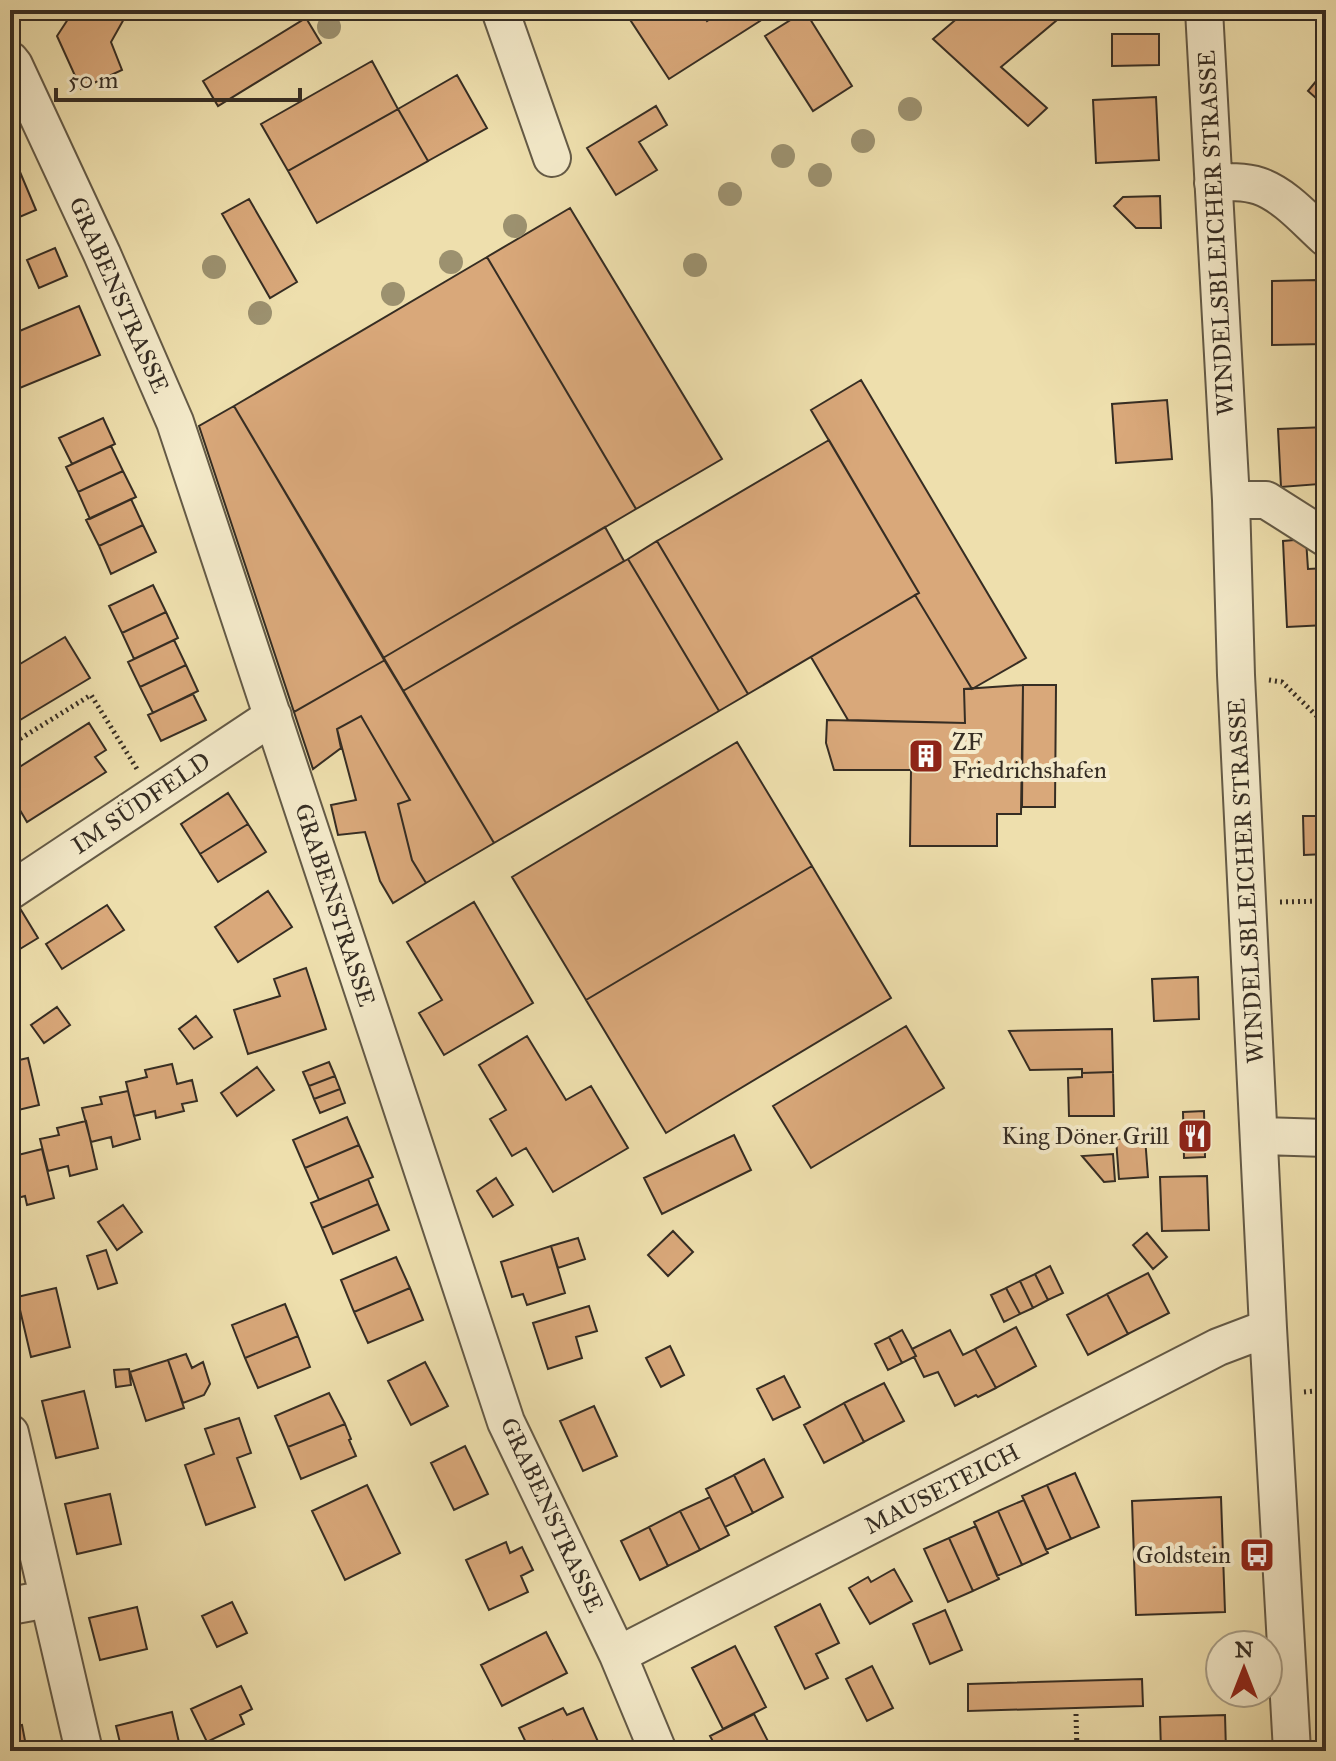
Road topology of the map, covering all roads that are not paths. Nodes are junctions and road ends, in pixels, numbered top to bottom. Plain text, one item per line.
1 (500, 10) edge
2 (1204, 10) edge
3 (10, 60) edge
4 (552, 158) dead end
5 (1213, 183) junction
6 (1326, 238) edge
7 (1231, 500) junction
8 (1326, 538) edge
9 (273, 716) junction
10 (10, 891) edge
11 (1259, 1136) junction
12 (1326, 1138) edge
13 (1268, 1328) junction
14 (10, 1433) edge
15 (48, 1599) junction
16 (10, 1606) edge
17 (618, 1655) junction
18 (84, 1751) edge
19 (658, 1751) edge
20 (1292, 1751) edge

1 - 4 street
2 - 5 street, WINDELSBLEICHER STRASSE
3 - 9 street, GRABENSTRASSE
5 - 6 street
5 - 7 street, WINDELSBLEICHER STRASSE
7 - 8 street
7 - 11 street, WINDELSBLEICHER STRASSE
9 - 10 street, IM SÜDFELD
9 - 17 street, GRABENSTRASSE
11 - 12 street
11 - 13 street, WINDELSBLEICHER STRASSE
13 - 17 street, MAUSETEICH
13 - 20 street, WINDELSBLEICHER STRASSE
14 - 15 street
15 - 16 street
15 - 18 street
17 - 19 street, GRABENSTRASSE

